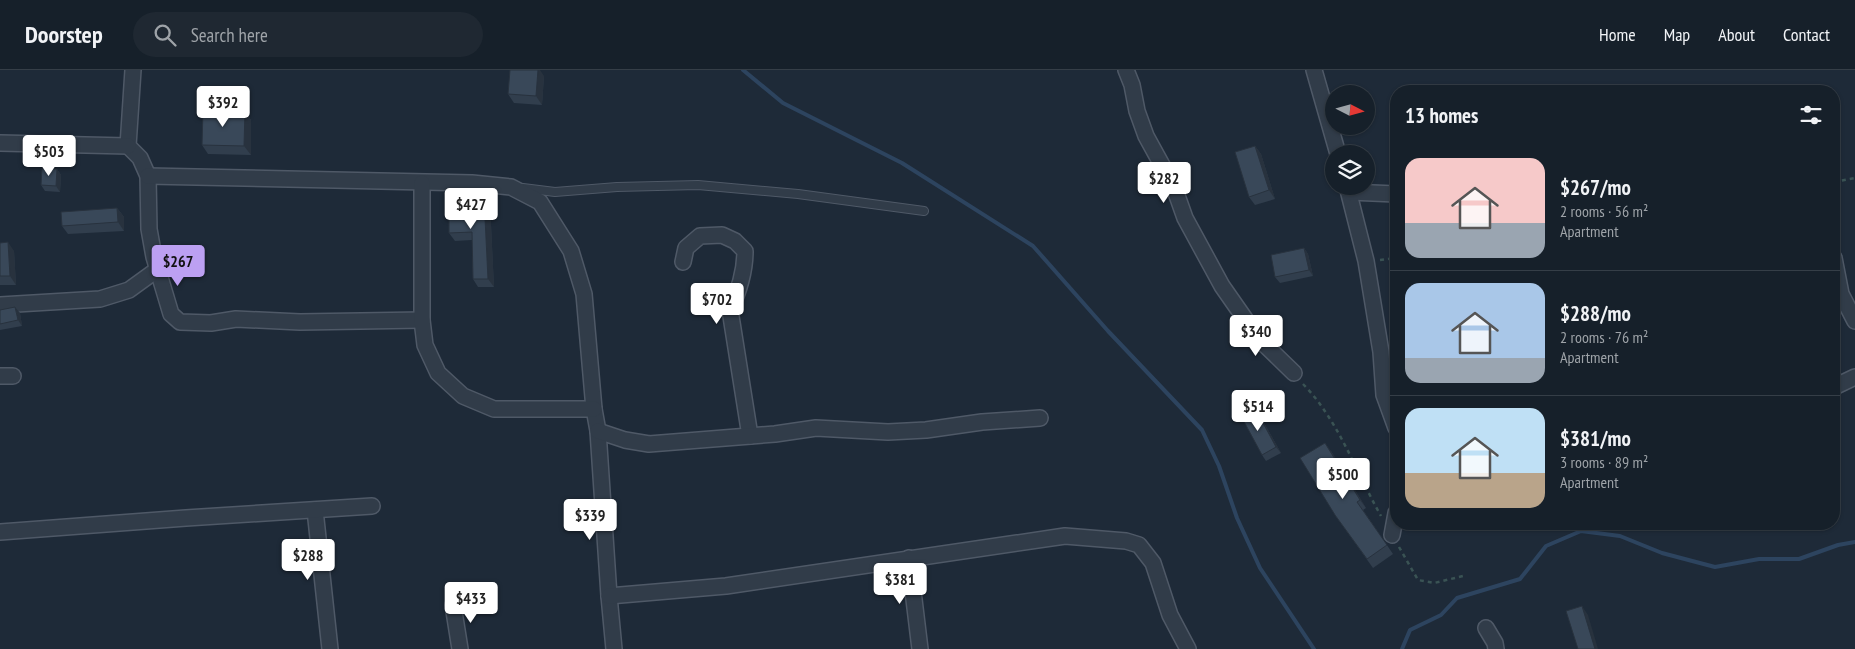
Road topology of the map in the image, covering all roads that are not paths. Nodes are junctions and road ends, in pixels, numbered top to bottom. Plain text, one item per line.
1 (133, 70) edge
2 (1126, 70) edge
3 (1314, 70) edge
4 (0, 143) edge
5 (1335, 145) edge
6 (128, 146) junction
7 (148, 176) junction
8 (422, 183) junction
9 (511, 187) junction
10 (1375, 192) edge
11 (1390, 193) edge
12 (1350, 195) edge
13 (924, 211) dead end
14 (683, 262) dead end
15 (158, 269) junction
16 (1840, 299) edge
17 (0, 305) edge
18 (422, 320) junction
19 (1855, 321) edge
20 (1294, 374) road end
21 (1855, 377) edge
22 (1840, 384) edge
23 (594, 409) junction
24 (1390, 412) edge
25 (1040, 418) dead end
26 (598, 431) junction
27 (750, 436) junction
28 (372, 506) dead end
29 (315, 510) junction
30 (1393, 530) edge
31 (0, 532) edge
32 (1392, 536) road end
33 (909, 558) junction
34 (609, 596) junction
35 (453, 605) dead end
36 (1486, 628) dead end
37 (330, 649) edge
38 (460, 649) edge
39 (614, 649) edge
40 (920, 649) edge
41 (1188, 649) edge
42 (1496, 649) edge

1 - 6 street
2 - 20 street
3 - 5 street
4 - 6 street
6 - 7 street
7 - 8 street
7 - 15 street
8 - 9 street
8 - 18 street
9 - 13 lane
9 - 23 street
10 - 11 street
12 - 24 street
14 - 27 street
15 - 17 street
15 - 18 street
16 - 19 street
18 - 23 street
21 - 22 street
23 - 26 street
25 - 27 street
26 - 27 street
26 - 34 street
28 - 29 street
29 - 31 street
29 - 37 street
30 - 32 street
33 - 34 street
33 - 40 street
33 - 41 street
34 - 39 street
35 - 38 street
36 - 42 street

